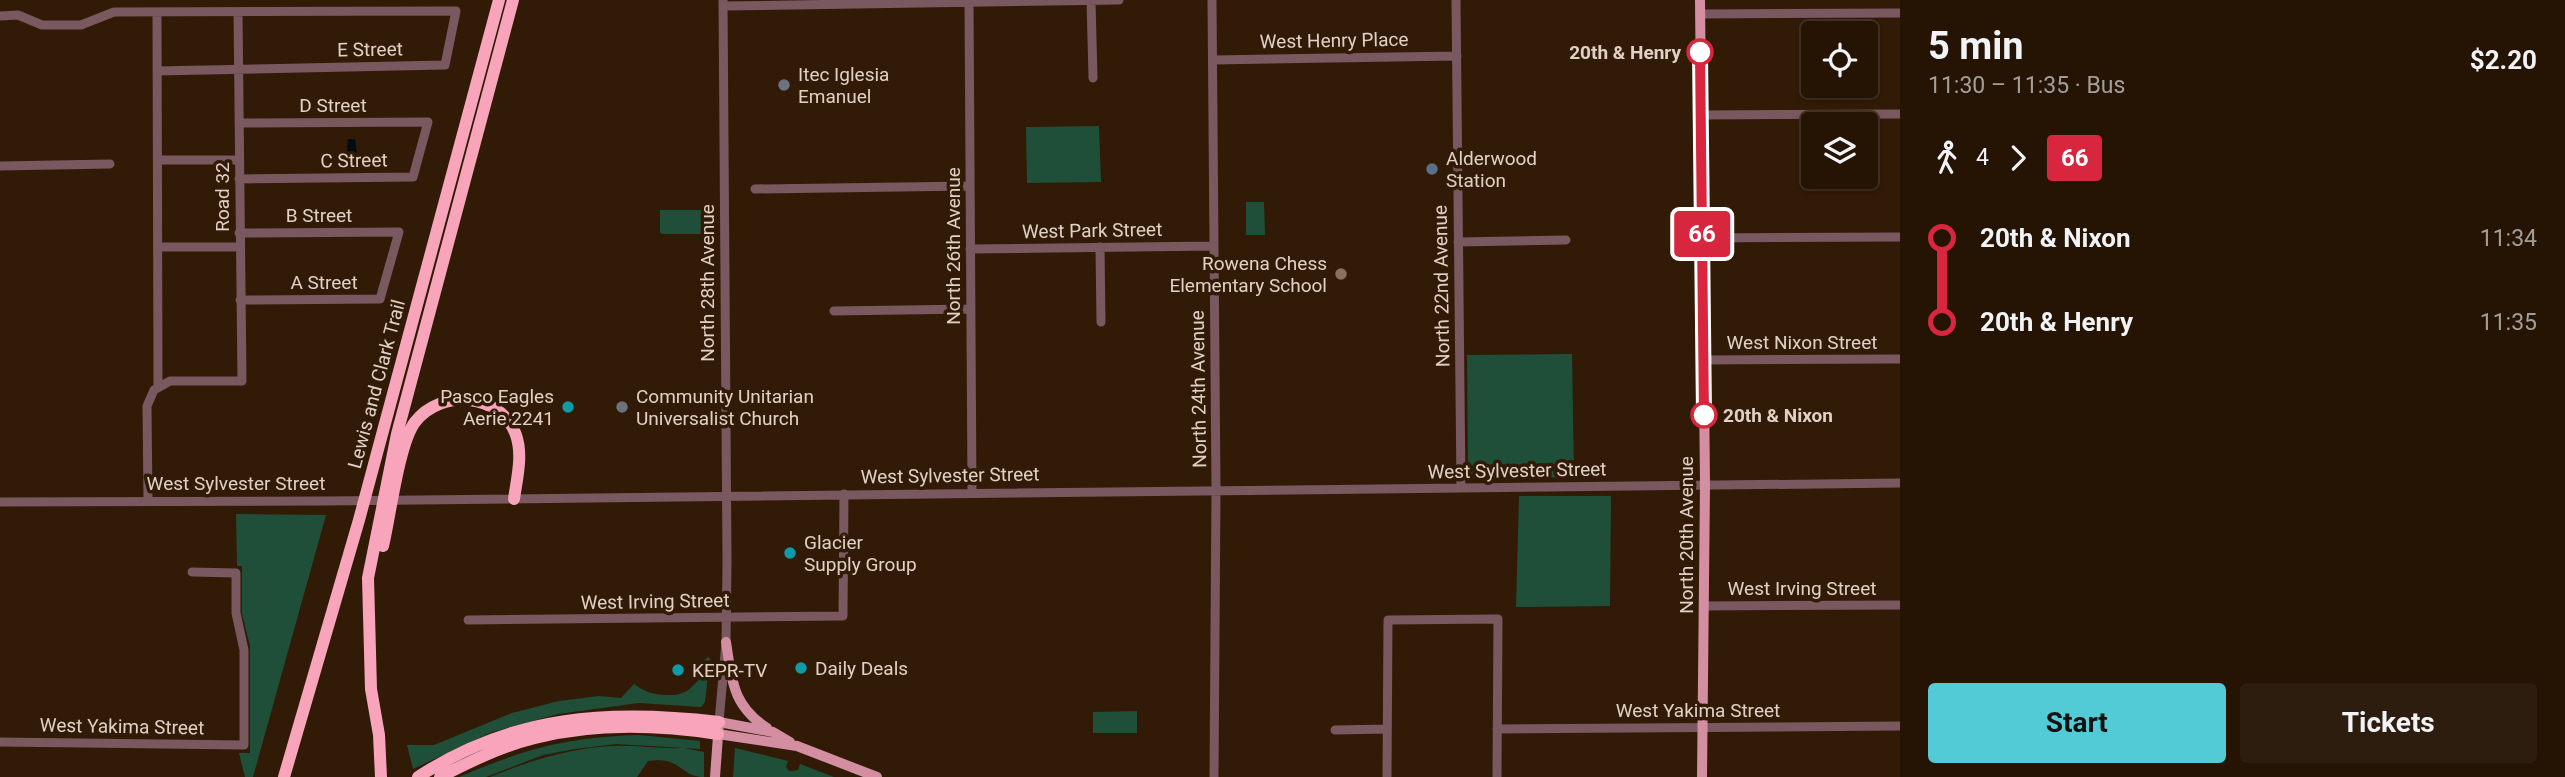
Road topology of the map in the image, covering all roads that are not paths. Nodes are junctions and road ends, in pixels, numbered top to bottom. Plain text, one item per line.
1 (499, 0) edge
2 (513, 0) edge
3 (1091, 0) edge
4 (1119, 0) edge
5 (1212, 0) edge
6 (1456, 0) edge
7 (1700, 0) edge
8 (969, 1) edge
9 (723, 3) edge
10 (157, 12) junction
11 (238, 12) junction
12 (1900, 13) edge
13 (1700, 14) junction
14 (0, 16) edge
15 (1457, 56) junction
16 (1213, 60) junction
17 (239, 69) junction
18 (158, 71) junction
19 (1093, 78) dead end
20 (1900, 114) edge
21 (1701, 115) junction
22 (428, 122) joint
23 (239, 123) junction
24 (158, 160) junction
25 (239, 160) junction
26 (110, 164) dead end
27 (0, 166) edge
28 (239, 179) junction
29 (970, 187) junction
30 (755, 189) dead end
31 (399, 232) joint
32 (239, 233) junction
33 (1900, 237) edge
34 (1702, 238) junction
35 (1566, 240) dead end
36 (1458, 242) junction
37 (1214, 246) junction
38 (158, 247) junction
39 (239, 247) junction
40 (1100, 247) junction
41 (970, 249) junction
42 (240, 300) junction
43 (971, 309) junction
44 (834, 311) dead end
45 (1101, 322) dead end
46 (1900, 359) edge
47 (1704, 360) junction
48 (158, 386) junction
49 (1900, 483) edge
50 (1705, 484) junction
51 (1461, 488) junction
52 (1216, 490) junction
53 (972, 492) junction
54 (844, 494) junction
55 (727, 496) junction
56 (514, 499) junction
57 (148, 501) junction
58 (0, 502) edge
59 (192, 572) dead end
60 (1900, 605) edge
61 (1704, 606) junction
62 (368, 614) junction
63 (726, 617) junction
64 (468, 620) dead end
65 (726, 642) junction
66 (1900, 726) edge
67 (1702, 727) junction
68 (719, 728) junction
69 (1387, 729) junction
70 (1497, 729) junction
71 (1335, 730) dead end
72 (773, 732) junction
73 (0, 742) edge
74 (797, 746) junction
75 (381, 775) edge
76 (284, 777) edge
77 (418, 777) edge
78 (440, 777) edge
79 (715, 777) edge
80 (877, 777) edge
81 (1213, 777) edge
82 (1387, 777) edge
83 (1497, 777) edge
84 (1702, 777) edge

1 - 76 highway, Lewis and Clark Trail
2 - 62 highway, Lewis and Clark Trail
3 - 4 street
3 - 8 street
3 - 19 street
5 - 16 street, North 24th Avenue
6 - 15 street, North 22nd Avenue
7 - 13 main road, North 20th Avenue
8 - 9 street
8 - 29 street, North 26th Avenue
9 - 55 street, North 28th Avenue
10 - 11 street
10 - 14 street
10 - 18 street
11 - 17 street, Road 32
11 - 17 street, E Street
12 - 13 street
13 - 21 main road, North 20th Avenue
15 - 16 street, West Henry Place
15 - 36 street, North 22nd Avenue
16 - 37 street, North 24th Avenue
17 - 18 street
17 - 23 street, Road 32
18 - 24 street
20 - 21 street
21 - 34 main road, North 20th Avenue
22 - 23 street, D Street
22 - 28 street, C Street
23 - 25 street, Road 32
24 - 25 street
24 - 38 street
25 - 28 street, Road 32
26 - 27 street
28 - 32 street, Road 32
29 - 30 street
29 - 41 street, North 26th Avenue
31 - 32 street, B Street
31 - 42 street, A Street
32 - 39 street, Road 32
33 - 34 street
34 - 47 main road, North 20th Avenue
35 - 36 street
36 - 51 street, North 22nd Avenue
37 - 40 street, West Park Street
37 - 52 street, North 24th Avenue
38 - 39 street
38 - 48 street
39 - 42 street, Road 32
40 - 41 street, West Park Street
40 - 45 street
41 - 43 street, North 26th Avenue
42 - 48 street, Road 32
43 - 44 street
43 - 53 street, North 26th Avenue
46 - 47 street, West Nixon Street
47 - 50 main road, North 20th Avenue
48 - 57 street
49 - 50 street, West Sylvester Street
50 - 51 street, West Sylvester Street
50 - 61 main road, North 20th Avenue
51 - 52 street, West Sylvester Street
52 - 53 street, West Sylvester Street
52 - 81 street, North 24th Avenue
53 - 54 street, West Sylvester Street
54 - 55 street, West Sylvester Street
54 - 63 street, West Irving Street
55 - 56 street, West Sylvester Street
55 - 63 street, North 28th Avenue
56 - 57 street, West Sylvester Street
56 - 62 highway
57 - 58 street, West Sylvester Street
59 - 73 street, West Yakima Street
60 - 61 street, West Irving Street
61 - 67 main road, North 20th Avenue
62 - 75 highway, Lewis and Clark Trail
63 - 64 street, West Irving Street
63 - 65 street, North 28th Avenue
65 - 68 street, North 28th Avenue
65 - 72 main road
66 - 67 street, West Yakima Street
67 - 70 street, West Yakima Street
67 - 84 main road, North 20th Avenue
68 - 72 main road
68 - 74 main road
68 - 77 highway
68 - 78 highway
68 - 79 main road
69 - 70 street
69 - 71 street
69 - 82 street
70 - 83 street
72 - 74 main road
74 - 80 main road

